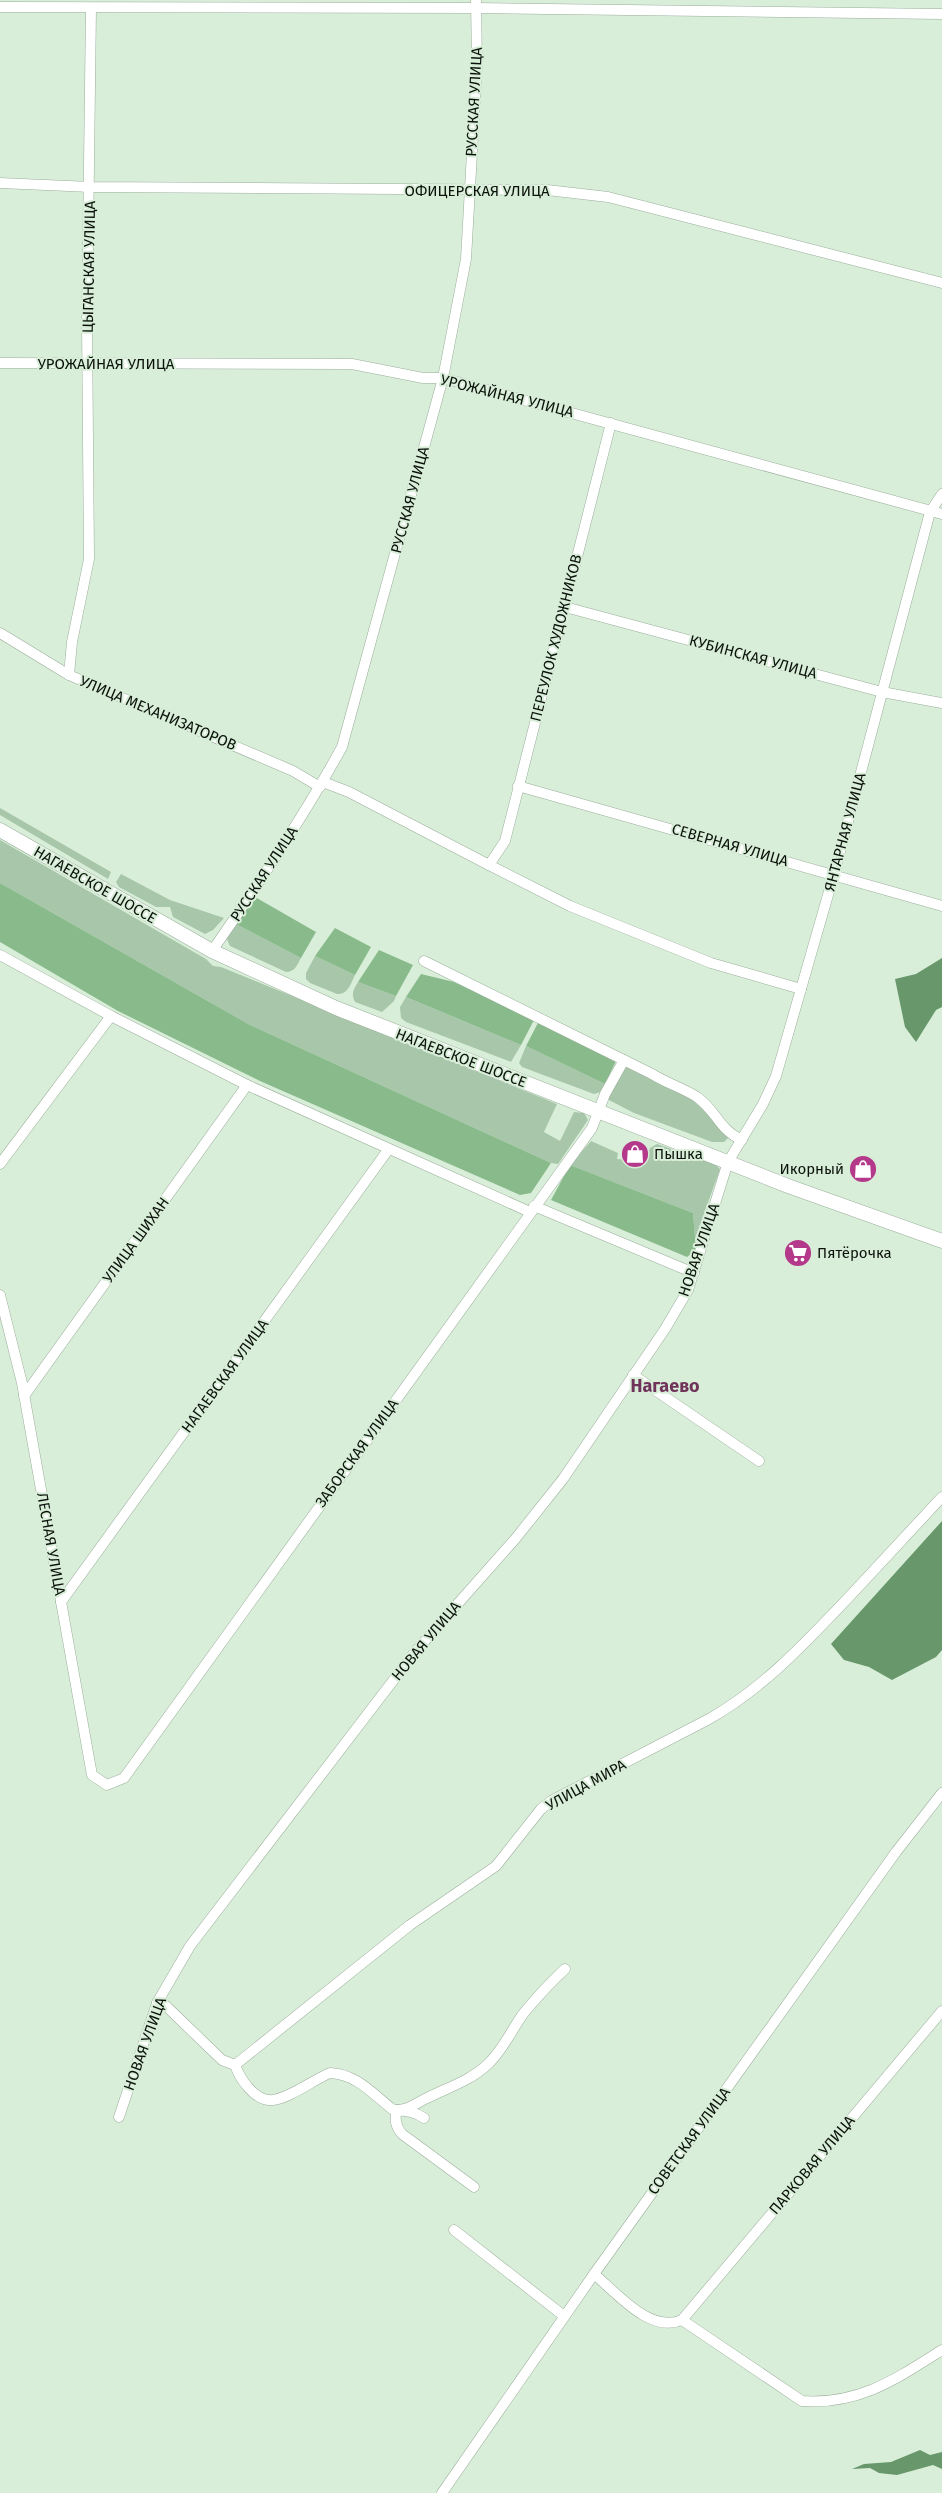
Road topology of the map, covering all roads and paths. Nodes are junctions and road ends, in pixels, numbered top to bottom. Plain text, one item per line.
1 (476, 4) edge
2 (0, 7) edge
3 (91, 8) junction
4 (942, 14) edge
5 (0, 183) edge
6 (91, 187) junction
7 (470, 191) junction
8 (942, 283) edge
9 (0, 364) edge
10 (88, 364) junction
11 (443, 378) junction
12 (611, 423) junction
13 (942, 494) edge
14 (930, 512) junction
15 (942, 514) edge
16 (565, 607) junction
17 (0, 632) edge
18 (69, 675) junction
19 (882, 692) junction
20 (942, 703) edge
21 (322, 784) junction
22 (518, 786) junction
23 (0, 830) edge
24 (489, 865) junction
25 (834, 874) junction
26 (942, 906) edge
27 (212, 952) junction
28 (0, 955) edge
29 (424, 961) dead end
30 (801, 989) junction
31 (111, 1016) junction
32 (624, 1060) junction
33 (247, 1084) junction
34 (598, 1111) junction
35 (742, 1140) junction
36 (388, 1150) junction
37 (728, 1162) junction
38 (0, 1164) edge
39 (532, 1209) junction
40 (942, 1242) edge
41 (694, 1273) junction
42 (0, 1295) edge
43 (633, 1375) junction
44 (24, 1396) junction
45 (759, 1461) dead end
46 (942, 1497) edge
47 (61, 1602) junction
48 (107, 1786) joint
49 (942, 1793) edge
50 (565, 1970) dead end
51 (157, 2003) junction
52 (942, 2011) edge
53 (235, 2065) junction
54 (397, 2110) junction
55 (119, 2117) dead end
56 (424, 2118) dead end
57 (474, 2187) dead end
58 (454, 2230) dead end
59 (594, 2274) junction
60 (564, 2316) junction
61 (682, 2320) junction
62 (942, 2350) edge
63 (442, 2493) edge

1 - 3 street
1 - 4 street
1 - 7 street, РУССКАЯ УЛИЦА
2 - 3 street
3 - 6 street, ЦЫГАНСКАЯ УЛИЦА
5 - 6 street, ОФИЦЕРСКАЯ УЛИЦА
6 - 7 street, ОФИЦЕРСКАЯ УЛИЦА
6 - 10 street, ЦЫГАНСКАЯ УЛИЦА
7 - 8 street, ОФИЦЕРСКАЯ УЛИЦА
7 - 11 street, РУССКАЯ УЛИЦА
9 - 10 street, УРОЖАЙНАЯ УЛИЦА
10 - 11 street, УРОЖАЙНАЯ УЛИЦА
10 - 18 street, ЦЫГАНСКАЯ УЛИЦА
11 - 12 street, УРОЖАЙНАЯ УЛИЦА
11 - 21 street, РУССКАЯ УЛИЦА
12 - 14 street, УРОЖАЙНАЯ УЛИЦА
12 - 16 street, ПЕРЕУЛОК ХУДОЖНИКОВ
13 - 14 street, ЯНТАРНАЯ УЛИЦА
14 - 15 street, УРОЖАЙНАЯ УЛИЦА
14 - 19 street, ЯНТАРНАЯ УЛИЦА
16 - 19 street, КУБИНСКАЯ УЛИЦА
16 - 22 street, ПЕРЕУЛОК ХУДОЖНИКОВ
17 - 18 street, УЛИЦА МЕХАНИЗАТОРОВ
18 - 21 street, УЛИЦА МЕХАНИЗАТОРОВ
19 - 20 street, КУБИНСКАЯ УЛИЦА
19 - 25 street, ЯНТАРНАЯ УЛИЦА
21 - 24 street, УЛИЦА МЕХАНИЗАТОРОВ
21 - 27 street, РУССКАЯ УЛИЦА
22 - 24 street, ПЕРЕУЛОК ХУДОЖНИКОВ
22 - 25 street, СЕВЕРНАЯ УЛИЦА
23 - 27 street, НАГАЕВСКОЕ ШОССЕ
24 - 30 street, УЛИЦА МЕХАНИЗАТОРОВ
25 - 26 street, СЕВЕРНАЯ УЛИЦА
25 - 30 street, ЯНТАРНАЯ УЛИЦА
27 - 34 street, НАГАЕВСКОЕ ШОССЕ
28 - 31 street
29 - 32 street
30 - 35 street, ЯНТАРНАЯ УЛИЦА
31 - 33 street
31 - 38 street
32 - 34 street, ЗАБОРСКАЯ УЛИЦА
32 - 35 street
33 - 36 street
33 - 44 street, УЛИЦА ШИХАН
34 - 37 street, НАГАЕВСКОЕ ШОССЕ
34 - 39 street, ЗАБОРСКАЯ УЛИЦА
35 - 37 street, ЯНТАРНАЯ УЛИЦА
36 - 39 street
36 - 47 street, НАГАЕВСКАЯ УЛИЦА
37 - 40 street, НАГАЕВСКОЕ ШОССЕ
37 - 41 street, НОВАЯ УЛИЦА
39 - 41 street
39 - 48 street, ЗАБОРСКАЯ УЛИЦА
41 - 43 street, НОВАЯ УЛИЦА
42 - 44 street, ЛЕСНАЯ УЛИЦА
43 - 45 street
43 - 51 street, НОВАЯ УЛИЦА
44 - 47 street, ЛЕСНАЯ УЛИЦА
46 - 53 street, УЛИЦА МИРА
47 - 48 street, ЛЕСНАЯ УЛИЦА
49 - 59 street, СОВЕТСКАЯ УЛИЦА
50 - 54 street
51 - 53 street
51 - 55 street, НОВАЯ УЛИЦА
52 - 61 street, ПАРКОВАЯ УЛИЦА
53 - 54 street
54 - 56 street
54 - 57 street
58 - 60 street
59 - 60 street, СОВЕТСКАЯ УЛИЦА
59 - 61 street
60 - 63 street, СОВЕТСКАЯ УЛИЦА
61 - 62 street

